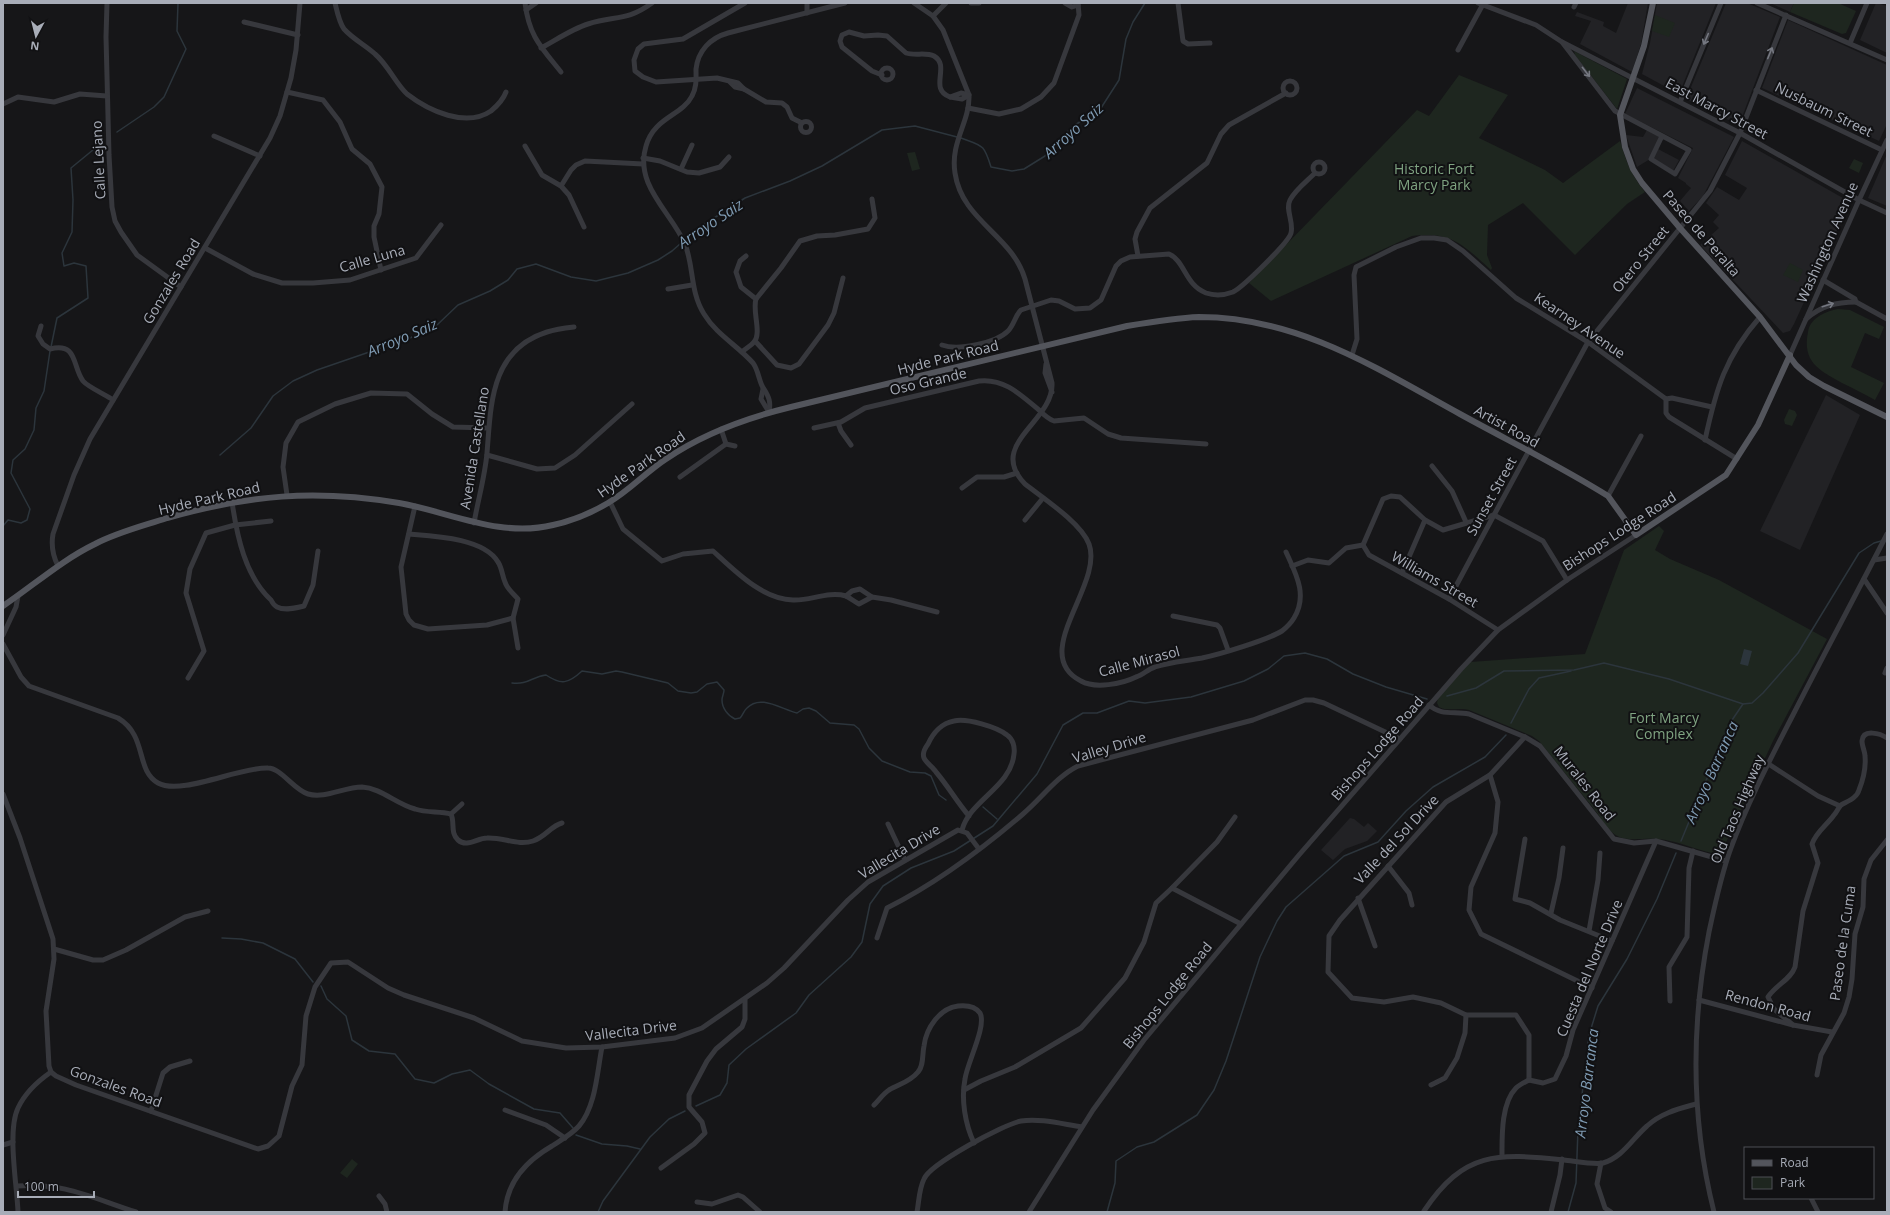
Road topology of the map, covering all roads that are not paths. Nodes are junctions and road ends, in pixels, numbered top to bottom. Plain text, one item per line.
1 (107, 3) edge
2 (300, 3) edge
3 (335, 3) edge
4 (525, 3) edge
5 (536, 3) edge
6 (652, 3) edge
7 (745, 3) edge
8 (807, 3) edge
9 (845, 3) edge
10 (914, 3) edge
11 (946, 3) edge
12 (971, 3) edge
13 (979, 3) edge
14 (1065, 3) edge
15 (1178, 3) edge
16 (1653, 3) edge
17 (1721, 3) edge
18 (1757, 3) edge
19 (1867, 3) edge
20 (1078, 4) edge
21 (1480, 4) edge
22 (526, 10) junction
23 (807, 13) junction
24 (1786, 15) junction
25 (933, 16) junction
26 (244, 22) dead end
27 (298, 35) junction
28 (1562, 42) junction
29 (1210, 43) dead end
30 (1850, 43) junction
31 (541, 48) junction
32 (1458, 50) dead end
33 (1887, 60) edge
34 (561, 72) dead end
35 (882, 75) dead end
36 (696, 79) junction
37 (1634, 79) junction
38 (1756, 90) junction
39 (287, 92) junction
40 (506, 92) dead end
41 (1286, 93) dead end
42 (969, 95) junction
43 (107, 96) junction
44 (1680, 102) junction
45 (3, 104) edge
46 (968, 108) junction
47 (1620, 114) junction
48 (802, 123) dead end
49 (1740, 133) junction
50 (214, 136) dead end
51 (1662, 136) junction
52 (1887, 140) edge
53 (692, 145) dead end
54 (525, 146) dead end
55 (1882, 150) junction
56 (260, 156) junction
57 (729, 157) dead end
58 (643, 161) junction
59 (681, 169) junction
60 (1315, 173) dead end
61 (561, 186) junction
62 (872, 198) dead end
63 (1859, 200) junction
64 (1887, 213) edge
65 (442, 225) dead end
66 (584, 227) dead end
67 (1680, 228) junction
68 (205, 248) junction
69 (746, 256) dead end
70 (1138, 256) junction
71 (381, 270) junction
72 (843, 278) dead end
73 (1822, 280) junction
74 (692, 285) junction
75 (181, 287) junction
76 (668, 289) dead end
77 (756, 298) junction
78 (1856, 302) junction
79 (1032, 306) junction
80 (1760, 317) junction
81 (1887, 319) edge
82 (1805, 320) junction
83 (41, 326) dead end
84 (574, 327) dead end
85 (755, 341) junction
86 (1588, 342) junction
87 (942, 345) dead end
88 (1042, 346) junction
89 (742, 352) junction
90 (1352, 355) junction
91 (1790, 355) junction
92 (764, 389) junction
93 (1666, 399) junction
94 (113, 400) junction
95 (632, 404) dead end
96 (1712, 407) junction
97 (769, 412) junction
98 (1042, 413) junction
99 (1887, 417) edge
100 (838, 423) junction
101 (488, 428) junction
102 (814, 428) dead end
103 (721, 429) junction
104 (1641, 436) dead end
105 (1705, 440) junction
106 (726, 444) junction
107 (1206, 444) dead end
108 (851, 445) dead end
109 (735, 446) dead end
110 (1529, 452) junction
111 (487, 455) junction
112 (1737, 459) junction
113 (1432, 466) dead end
114 (1017, 473) junction
115 (680, 477) dead end
116 (962, 488) dead end
117 (287, 495) junction
118 (1608, 496) junction
119 (1043, 498) junction
120 (232, 502) junction
121 (610, 502) junction
122 (415, 506) junction
123 (1494, 515) junction
124 (1025, 520) dead end
125 (1425, 520) junction
126 (271, 521) dead end
127 (474, 522) junction
128 (1466, 522) junction
129 (235, 525) junction
130 (409, 534) junction
131 (1887, 534) edge
132 (1636, 535) junction
133 (1363, 545) junction
134 (318, 551) dead end
135 (1286, 552) dead end
136 (1887, 558) edge
137 (1874, 560) junction
138 (58, 566) junction
139 (1292, 566) junction
140 (1402, 573) junction
141 (1864, 579) junction
142 (1567, 580) junction
143 (18, 596) junction
144 (846, 596) junction
145 (872, 597) junction
146 (1450, 599) junction
147 (3, 606) edge
148 (936, 612) dead end
149 (1887, 613) edge
150 (1174, 616) dead end
151 (513, 618) junction
152 (1498, 630) junction
153 (3, 635) edge
154 (3, 644) edge
155 (518, 648) dead end
156 (1228, 650) junction
157 (188, 678) dead end
158 (1429, 705) junction
159 (1526, 737) junction
160 (1887, 738) edge
161 (1400, 739) junction
162 (1768, 763) junction
163 (1490, 775) junction
164 (3, 794) edge
165 (462, 804) dead end
166 (1840, 806) junction
167 (451, 814) junction
168 (968, 816) junction
169 (1235, 817) dead end
170 (562, 823) dead end
171 (888, 824) dead end
172 (962, 830) junction
173 (1525, 839) dead end
174 (1887, 840) edge
175 (1656, 841) junction
176 (1563, 848) dead end
177 (979, 849) junction
178 (1693, 851) junction
179 (1600, 853) dead end
180 (905, 860) junction
181 (1726, 861) junction
182 (1388, 866) junction
183 (1172, 888) junction
184 (1358, 898) junction
185 (1412, 905) dead end
186 (208, 911) dead end
187 (1551, 913) junction
188 (1241, 924) junction
189 (1589, 931) junction
190 (877, 938) dead end
191 (1612, 941) junction
192 (1374, 946) dead end
193 (54, 949) junction
194 (1592, 988) junction
195 (745, 1000) junction
196 (1699, 1000) junction
197 (1670, 1001) dead end
198 (1466, 1015) junction
199 (306, 1016) joint
200 (1793, 1026) junction
201 (1832, 1032) junction
202 (602, 1048) junction
203 (190, 1061) dead end
204 (51, 1072) junction
205 (1817, 1075) dead end
206 (1529, 1080) junction
207 (1431, 1085) dead end
208 (964, 1090) junction
209 (1696, 1104) junction
210 (874, 1105) dead end
211 (504, 1110) dead end
212 (151, 1111) junction
213 (1082, 1127) junction
214 (564, 1138) junction
215 (13, 1142) junction
216 (974, 1143) junction
217 (3, 1145) edge
218 (1502, 1156) junction
219 (1562, 1160) junction
220 (1601, 1164) junction
221 (661, 1168) dead end
222 (17, 1186) junction
223 (379, 1196) dead end
224 (1812, 1199) edge
225 (697, 1202) dead end
226 (1424, 1211) edge
227 (18, 1212) edge
228 (136, 1212) edge
229 (387, 1212) edge
230 (505, 1212) edge
231 (760, 1212) edge
232 (917, 1212) edge
233 (1029, 1212) edge
234 (1551, 1212) edge
235 (1611, 1212) edge
236 (1714, 1212) edge
237 (1818, 1212) edge

1 - 43 street, Calle Lejano
2 - 27 street, Gonzales Road
3 - 40 street
4 - 22 street
5 - 22 street
6 - 31 street
7 - 36 street
8 - 23 street
9 - 23 street
10 - 25 street
11 - 25 street
12 - 13 street
14 - 20 street
15 - 29 street
16 - 37 main road
17 -> 44 street
18 - 24 street
19 - 30 street
20 - 46 street
21 - 28 street
21 - 32 street
22 - 31 street
23 - 36 street
24 - 30 street
38 -> 24 street, Otero Street
25 - 42 street
26 - 27 street
27 - 39 street, Gonzales Road
28 - 37 street, East Marcy Street
28 -> 47 street
30 - 33 street
31 - 34 street
35 - 42 street
36 - 48 street
36 - 58 street
37 - 44 street, East Marcy Street
37 - 47 main road
38 - 49 street, Otero Street
38 - 55 street, Nusbaum Street
39 - 56 street, Gonzales Road
39 - 71 street
41 - 70 street
42 - 46 street
43 - 45 street
43 - 75 street, Calle Lejano
44 - 49 street, East Marcy Street
46 - 79 street
47 - 51 street
47 - 67 main road, Paseo de Peralta
49 - 63 street, East Marcy Street
49 - 67 street, Otero Street
50 - 56 street
51 - 51 street
52 - 55 street, Washington Avenue
53 - 59 street
54 - 61 street
55 - 63 street, Washington Avenue
56 - 68 street, Gonzales Road
57 - 59 street
58 - 59 street
58 - 61 street
58 - 74 street
60 - 70 street
61 - 66 street
62 - 77 street
63 - 64 street, East Marcy Street
63 - 73 street, Washington Avenue
65 - 71 street, Calle Luna
67 - 80 main road, Paseo de Peralta
67 - 86 street, Otero Street
68 - 71 street, Calle Luna
68 - 75 street, Gonzales Road
69 - 77 street
70 - 79 street
72 - 85 street
73 - 78 street
73 - 82 street, Washington Avenue
74 - 76 street
74 - 89 street
75 - 94 street, Gonzales Road
77 - 85 street
78 - 81 street
82 -> 78 street
79 - 87 street
79 - 88 street
80 - 91 main road, Paseo de Peralta
80 - 96 street
82 - 91 street, Washington Avenue
83 - 94 street
84 - 101 street, Avenida Castellano
85 - 89 street
86 - 90 street, Kearney Avenue
86 - 93 street, Kearney Avenue
86 - 110 street, Sunset Street
88 - 90 main road, Hyde Park Road
88 - 97 main road, Hyde Park Road
88 - 98 street
89 - 92 street
90 - 110 main road, Artist Road
91 - 99 main road, Paseo de Peralta
91 - 112 main road, Bishops Lodge Road
92 - 97 street
92 - 97 street
93 - 96 street
93 - 105 street
94 - 138 street, Gonzales Road
95 - 111 street
96 - 105 street
97 - 103 main road, Hyde Park Road
98 - 100 street, Oso Grande
98 - 107 street, Oso Grande
98 - 114 street
100 - 102 street, Oso Grande
100 - 108 street
101 - 111 street, Avenida Castellano
101 - 117 street
103 - 106 street
103 - 121 main road, Hyde Park Road
104 - 118 street
105 - 112 street
106 - 109 street
106 - 115 street
110 - 118 main road, Artist Road
110 - 123 street, Sunset Street
111 - 127 street, Avenida Castellano
112 - 132 main road, Bishops Lodge Road
113 - 128 street
114 - 116 street
114 - 119 street, Calle Mirasol
117 - 120 main road, Hyde Park Road
117 - 122 main road, Hyde Park Road
118 - 132 main road, Artist Road
119 - 124 street
119 - 156 street, Calle Mirasol
120 - 129 street
120 - 138 main road, Hyde Park Road
121 - 127 main road, Hyde Park Road
121 - 144 street
122 - 127 main road, Hyde Park Road
122 - 130 street
123 - 128 street
123 - 142 street
123 - 146 street, Sunset Street
125 - 128 street
125 - 133 street
125 - 140 street
126 - 129 street
129 - 134 street
129 - 157 street
130 - 151 street
130 - 151 street
131 - 137 street, Old Taos Highway
132 - 142 street, Bishops Lodge Road
133 - 139 street
133 - 140 street, Williams Street
135 - 139 street, Calle Mirasol
136 - 137 street
137 - 141 street, Old Taos Highway
138 - 143 main road, Hyde Park Road
139 - 156 street, Calle Mirasol
140 - 146 street, Williams Street
141 - 149 street
141 - 162 street, Old Taos Highway
142 - 152 street, Bishops Lodge Road
143 - 147 main road, Hyde Park Road
143 - 153 street
144 - 145 street
144 - 145 street
145 - 148 street
146 - 152 street, Williams Street
150 - 156 street
151 - 155 street
152 - 158 street, Bishops Lodge Road
154 - 167 street
158 - 159 street, Murales Road
158 - 161 street, Bishops Lodge Road
159 - 163 street, Valle del Sol Drive
159 - 175 street, Murales Road
160 - 166 street
161 - 177 street, Valley Drive
161 - 188 street, Bishops Lodge Road
162 - 166 street
162 - 181 street, Old Taos Highway
163 - 182 street, Valle del Sol Drive
163 - 194 street
164 - 193 street, Gonzales Road
165 - 167 street
166 - 200 street
167 - 170 street
168 - 168 street
168 - 172 street
169 - 183 street
171 - 180 street
172 - 177 street, Vallecita Drive
172 - 180 street, Vallecita Drive
173 - 187 street
174 - 201 street, Paseo de la Cuma
175 - 178 street, Murales Road
175 - 191 street, Cuesta del Norte Drive
176 - 187 street
177 - 190 street, Valley Drive
178 - 181 street, Murales Road
178 - 197 street
179 - 189 street
180 - 195 street, Vallecita Drive
181 - 196 street, Old Taos Highway
182 - 184 street, Valle del Sol Drive
182 - 185 street
183 - 188 street
183 - 208 street
184 - 192 street
184 - 198 street, Valle del Sol Drive
186 - 193 street
187 - 189 street
188 - 213 street, Bishops Lodge Road
189 - 191 street
191 - 194 street, Cuesta del Norte Drive
193 - 204 street, Gonzales Road
194 - 206 street, Cuesta del Norte Drive
195 - 202 street, Vallecita Drive
195 - 221 street
196 - 200 street, Rendon Road
196 - 209 street, Old Taos Highway
198 - 206 street
198 - 207 street
199 - 202 street, Vallecita Drive
199 - 212 street, Gonzales Road
200 - 201 street, Rendon Road
201 - 205 street, Paseo de la Cuma
202 - 214 street
203 - 212 street
204 - 212 street, Gonzales Road
204 - 215 street
206 - 218 street
208 - 210 street
208 - 216 street
209 - 220 street
209 - 236 street, Old Taos Highway
211 - 214 street
213 - 216 street
213 - 233 street, Bishops Lodge Road
214 - 230 street
215 - 217 street
215 - 222 street
216 - 232 street
218 - 219 street
218 - 226 street
219 - 220 street
219 - 234 street
220 - 235 street
222 - 227 street
222 - 228 street
223 - 229 street
224 - 237 street
225 - 231 street

